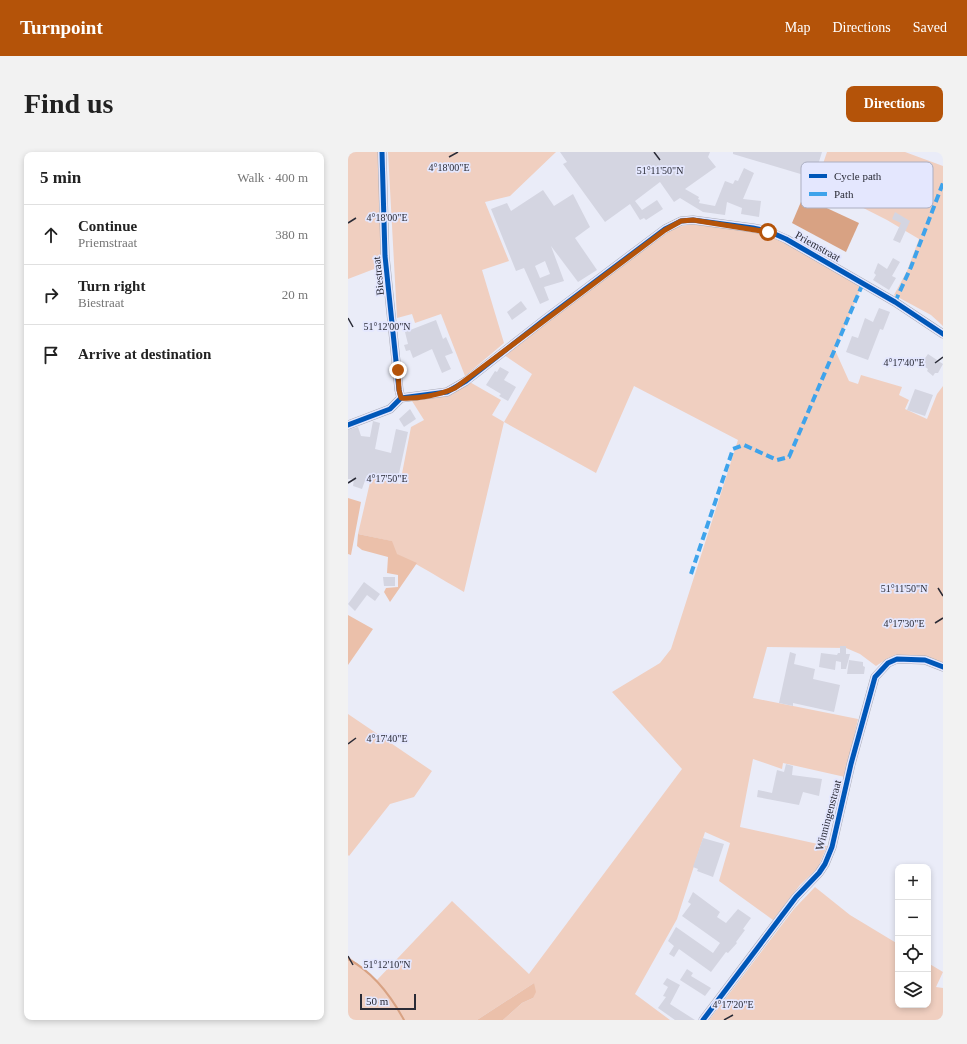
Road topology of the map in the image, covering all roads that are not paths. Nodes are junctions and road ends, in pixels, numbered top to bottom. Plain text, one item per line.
1 (382, 152) edge
2 (943, 334) edge
3 (401, 398) junction
4 (348, 425) edge
5 (943, 667) edge
6 (703, 1020) edge

1 - 3 street, Biestraat
2 - 3 street, Priemstraat
3 - 4 street
5 - 6 street, Winningenstraat

